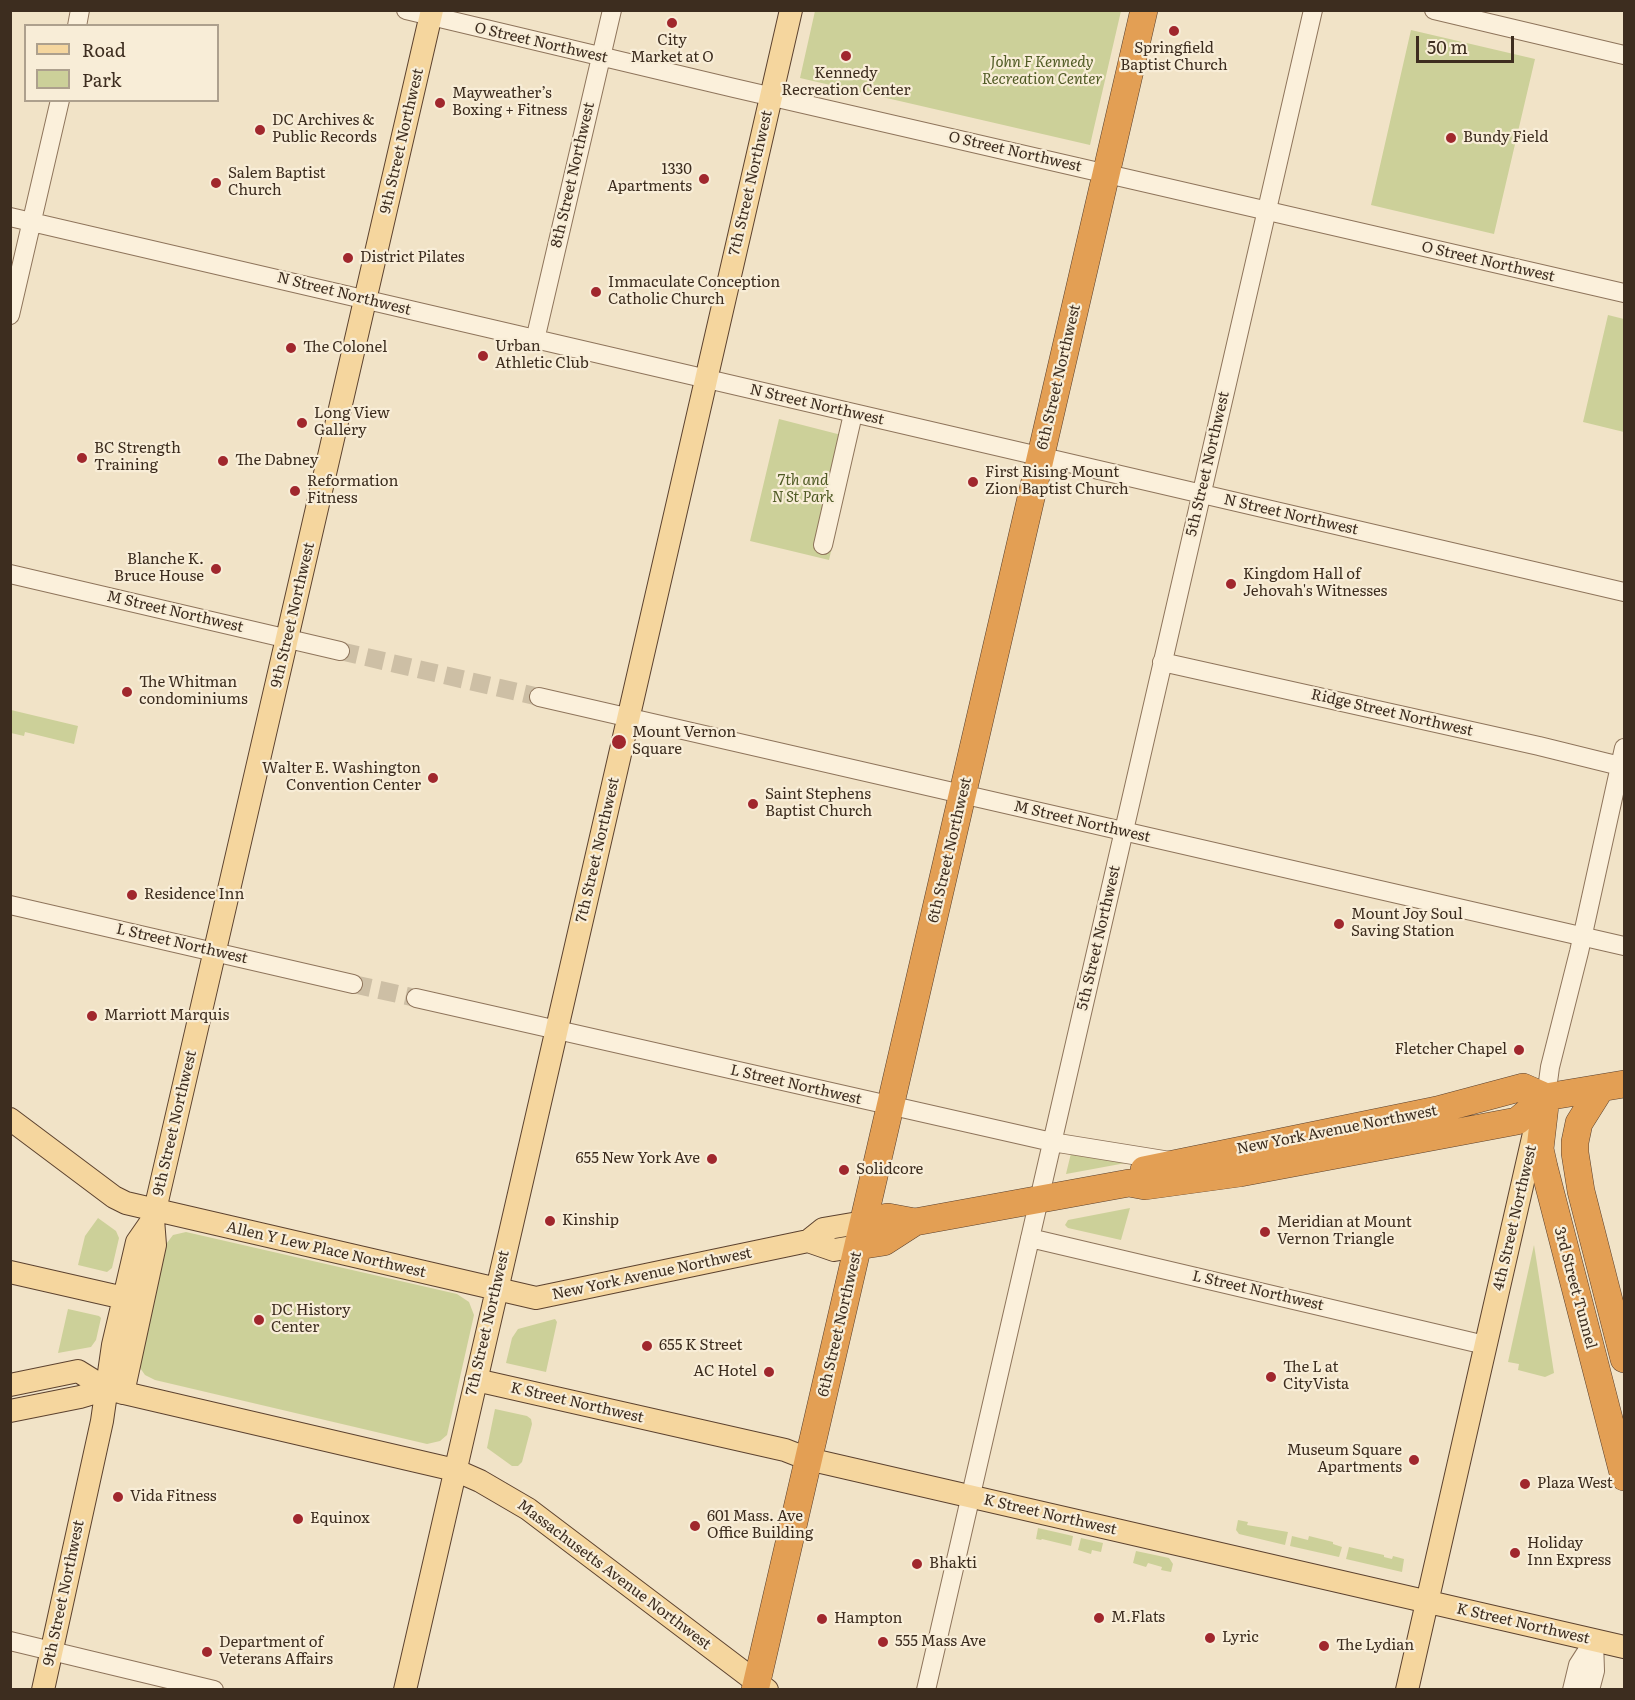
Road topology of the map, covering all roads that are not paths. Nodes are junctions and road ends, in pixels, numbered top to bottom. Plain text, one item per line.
1 (405, 10) edge
2 (612, 10) edge
3 (791, 10) edge
4 (1144, 10) edge
5 (1313, 10) edge
6 (1434, 10) edge
7 (431, 14) edge
8 (1624, 55) edge
9 (601, 57) junction
10 (771, 96) junction
11 (60, 102) edge
12 (1106, 173) junction
13 (1268, 211) junction
14 (10, 217) edge
15 (32, 222) junction
16 (1624, 293) edge
17 (366, 299) junction
18 (10, 315) edge
19 (535, 340) junction
20 (706, 380) junction
21 (853, 414) junction
22 (1041, 457) junction
23 (1201, 494) junction
24 (823, 545) dead end
25 (10, 574) edge
26 (1624, 592) edge
27 (287, 638) junction
28 (340, 651) tunnel mouth
29 (1162, 662) junction
30 (539, 697) tunnel mouth
31 (628, 717) junction
32 (1624, 748) edge
33 (1620, 766) junction
34 (963, 795) junction
35 (1124, 832) junction
36 (10, 905) edge
37 (1582, 936) junction
38 (1624, 946) edge
39 (215, 951) junction
40 (353, 984) tunnel mouth
41 (416, 998) tunnel mouth
42 (556, 1031) junction
43 (1613, 1086) edge
44 (1546, 1097) junction
45 (891, 1106) junction
46 (10, 1119) edge
47 (1052, 1142) junction
48 (1177, 1162) junction
49 (1129, 1183) junction
50 (1039, 1199) junction
51 (154, 1215) junction
52 (861, 1234) junction
53 (1030, 1238) junction
54 (10, 1272) edge
55 (496, 1289) junction
56 (124, 1298) junction
57 (1485, 1344) junction
58 (1624, 1359) edge
59 (476, 1380) junction
60 (10, 1385) edge
61 (115, 1391) junction
62 (10, 1411) edge
63 (808, 1459) junction
64 (455, 1470) junction
65 (1624, 1477) edge
66 (970, 1496) junction
67 (1428, 1602) junction
68 (1594, 1640) junction
69 (10, 1641) edge
70 (1624, 1647) edge
71 (52, 1651) junction
72 (760, 1687) edge
73 (43, 1689) edge
74 (214, 1689) edge
75 (405, 1689) edge
76 (926, 1689) edge
77 (1407, 1689) edge
78 (1572, 1689) edge
79 (1590, 1689) edge

1 - 7 street, O Street Northwest
2 - 9 street, 8th Street Northwest
3 - 10 main road, 7th Street Northwest
4 - 12 highway, 6th Street Northwest
5 - 13 street, 5th Street Northwest
6 - 8 street
7 - 9 street, O Street Northwest
7 - 17 main road, 9th Street Northwest
9 - 10 street, O Street Northwest
9 - 19 street, 8th Street Northwest
10 - 12 street, O Street Northwest
10 - 20 main road, 7th Street Northwest
11 - 15 street
12 - 13 street, O Street Northwest
12 - 22 highway, 6th Street Northwest
13 - 16 street, O Street Northwest
13 - 23 street, 5th Street Northwest
14 - 15 street, N Street Northwest
15 - 17 street, N Street Northwest
15 - 18 street
17 - 19 street, N Street Northwest
17 - 27 main road, 9th Street Northwest
19 - 20 street, N Street Northwest
20 - 21 street, N Street Northwest
20 - 31 main road, 7th Street Northwest
21 - 22 street, N Street Northwest
21 - 24 street
22 - 23 street, N Street Northwest
22 - 34 highway, 6th Street Northwest
23 - 26 street, N Street Northwest
23 - 29 street, 5th Street Northwest
25 - 27 street, M Street Northwest
27 - 28 street, M Street Northwest
27 - 39 main road, 9th Street Northwest
29 - 33 street, Ridge Street Northwest
29 - 35 street, 5th Street Northwest
30 - 31 street, M Street Northwest
31 - 34 street, M Street Northwest
31 - 42 main road, 7th Street Northwest
32 - 33 street, 4th Street Northwest
33 - 37 street, 4th Street Northwest
34 - 35 street, M Street Northwest
34 - 45 highway, 6th Street Northwest
35 - 37 street, M Street Northwest
35 - 47 street, 5th Street Northwest
36 - 39 street, L Street Northwest
37 - 38 street, M Street Northwest
37 - 44 street, 4th Street Northwest
39 - 40 street, L Street Northwest
39 - 51 main road, 9th Street Northwest
41 - 42 street, L Street Northwest
42 - 45 street, L Street Northwest
42 - 55 main road, 7th Street Northwest
43 - 44 highway, New York Avenue Northwest
43 - 58 highway, 3rd Street Tunnel
44 - 48 highway, New York Avenue Northwest
44 - 49 highway, New York Avenue Northwest
44 - 57 main road, 4th Street Northwest
44 - 65 highway, 3rd Street Tunnel
45 - 47 street, L Street Northwest
45 - 52 highway, 6th Street Northwest
46 - 51 main road
47 - 48 street, L Street Northwest
47 - 50 street, 5th Street Northwest
48 - 49 highway, New York Avenue Northwest
49 - 50 highway, New York Avenue Northwest
50 - 52 highway, New York Avenue Northwest
50 - 53 street, 5th Street Northwest
51 - 55 main road, Allen Y Lew Place Northwest
51 - 56 main road, 9th Street Northwest
51 - 61 main road, 9th Street Northwest
52 - 55 main road, New York Avenue Northwest
52 - 63 highway, 6th Street Northwest
53 - 57 street, L Street Northwest
53 - 66 street, 5th Street Northwest
54 - 56 main road
55 - 59 main road, 7th Street Northwest
56 - 61 main road, 9th Street Northwest
57 - 67 main road, 4th Street Northwest
59 - 63 main road, K Street Northwest
59 - 64 main road, 7th Street Northwest
60 - 61 main road
61 - 62 main road
61 - 64 main road
61 - 71 main road, 9th Street Northwest
63 - 66 main road, K Street Northwest
63 - 72 highway, 6th Street Northwest
64 - 72 main road, Massachusetts Avenue Northwest
64 - 75 main road, 7th Street Northwest
66 - 67 main road, K Street Northwest
66 - 76 street, 5th Street Northwest
67 - 68 main road, K Street Northwest
67 - 77 main road, 4th Street Northwest
68 - 70 main road, K Street Northwest
68 - 78 street
68 - 79 street
69 - 71 street
71 - 73 main road, 9th Street Northwest
71 - 74 street

